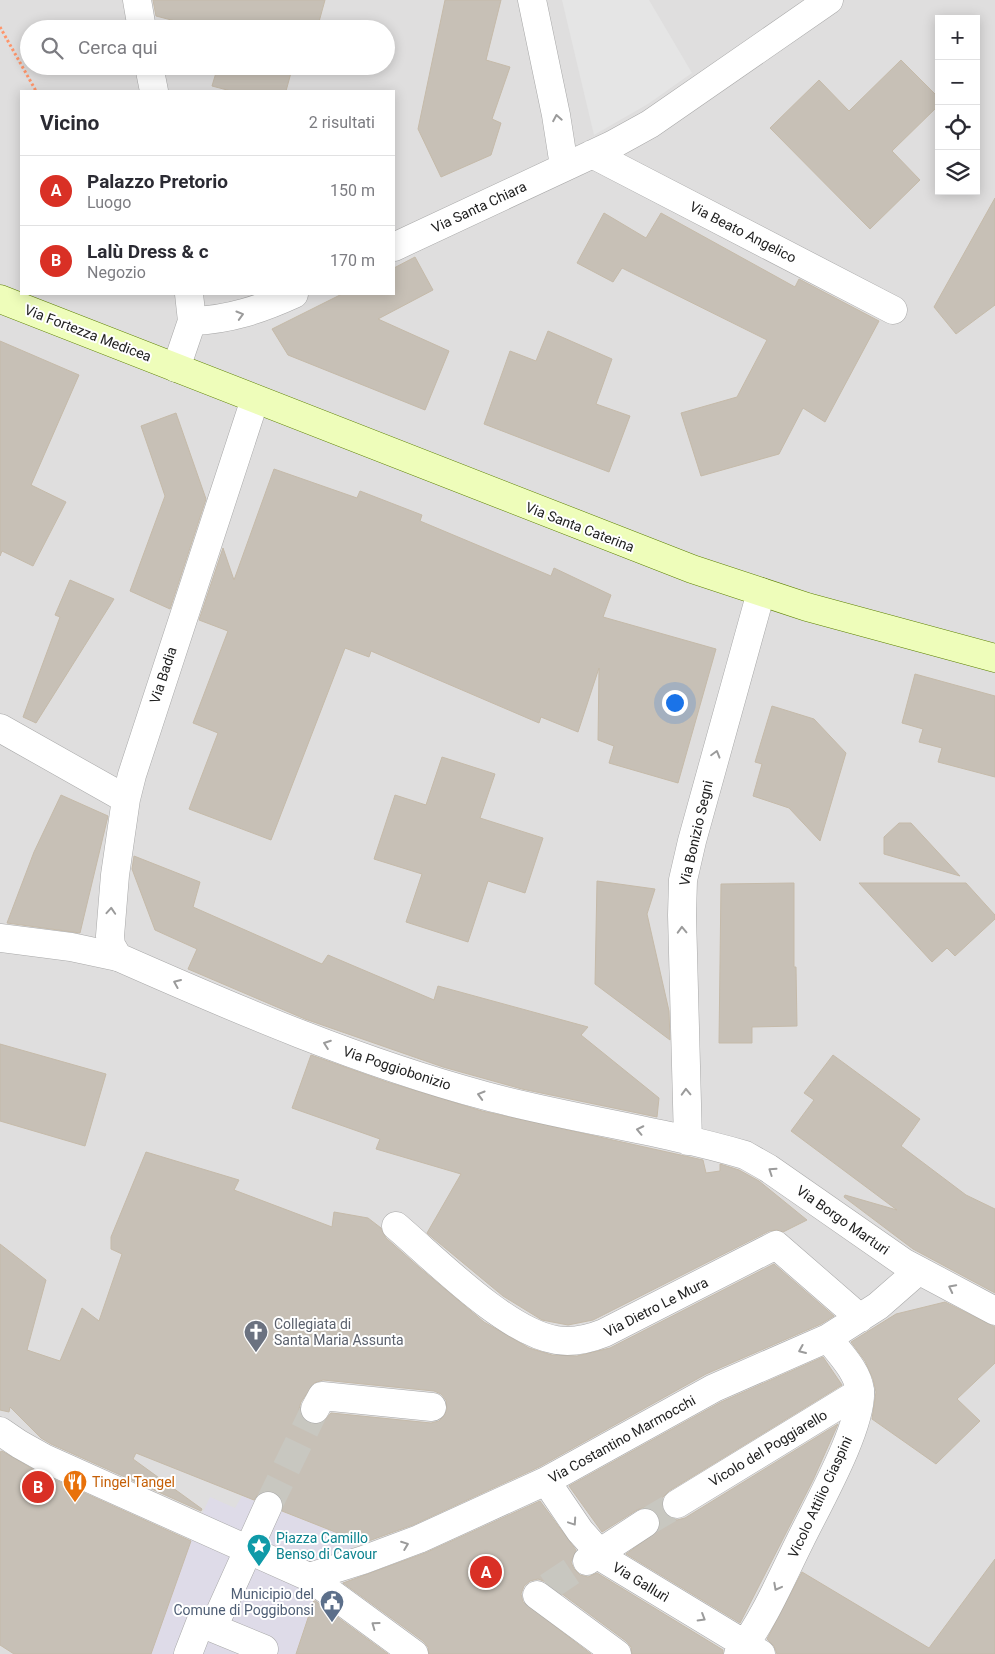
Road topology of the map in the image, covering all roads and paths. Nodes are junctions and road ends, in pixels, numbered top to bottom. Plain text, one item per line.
1 (137, 0) edge
2 (532, 0) edge
3 (830, 0) edge
4 (140, 20) edge
5 (0, 27) edge
6 (20, 63) edge
7 (27, 75) edge
8 (151, 75) edge
9 (35, 90) edge
10 (154, 90) edge
11 (592, 154) junction
12 (564, 166) junction
13 (395, 247) edge
14 (189, 295) edge
15 (292, 295) edge
16 (0, 299) edge
17 (894, 310) dead end
18 (192, 321) junction
19 (176, 368) junction
20 (255, 399) junction
21 (761, 592) junction
22 (995, 658) edge
23 (0, 728) edge
24 (126, 799) junction
25 (0, 938) edge
26 (118, 958) junction
27 (688, 1141) junction
28 (396, 1226) dead end
29 (918, 1271) junction
30 (995, 1311) edge
31 (860, 1318) junction
32 (828, 1338) junction
33 (860, 1392) junction
34 (432, 1407) dead end
35 (315, 1409) tunnel mouth
36 (3, 1435) edge
37 (546, 1481) junction
38 (677, 1504) tunnel mouth
39 (268, 1506) tunnel mouth
40 (645, 1523) tunnel mouth
41 (248, 1550) junction
42 (592, 1557) junction
43 (309, 1577) junction
44 (543, 1591) dead end
45 (213, 1628) junction
46 (748, 1651) edge
47 (188, 1654) edge
48 (262, 1654) edge
49 (414, 1654) edge
50 (617, 1654) edge

1 - 4 street
12 -> 2 street
3 - 11 street
5 - 6 path
7 - 9 path
8 - 10 street
11 - 12 street
11 - 17 street, Via Beato Angelico
12 - 13 street, Via Santa Chiara
14 - 18 street
18 -> 15 street
16 - 19 main road, Via Fortezza Medicea
18 - 19 street
19 - 20 main road, Via Santa Caterina
20 - 21 main road, Via Santa Caterina
20 - 24 street, Via Badia
21 - 22 main road, Via Santa Caterina
27 -> 21 street, Via Bonizio Segni
23 - 24 street
26 -> 24 street, Via Badia
25 - 26 street, Via Poggiobonizio
27 -> 26 street, Via Poggiobonizio
29 -> 27 street, Via Borgo Marturi
28 - 31 street, Via Dietro Le Mura
30 -> 29 street, Via Borgo Marturi
29 - 31 street, Via Costantino Marmocchi
31 - 32 street, Via Costantino Marmocchi
32 - 33 street
32 -> 37 street, Via Costantino Marmocchi
33 - 38 street, Vicolo del Poggiarello
33 -> 46 street, Vicolo Attilio Ciaspini
34 - 35 street
36 - 41 street
37 -> 42 street, Via Gallurì
43 -> 37 street, Via Costantino Marmocchi
39 - 41 street
40 - 42 street
41 - 43 street
41 - 45 street
42 -> 46 street, Via Gallurì
49 -> 43 street
44 - 50 street
45 - 47 street
45 - 48 street

